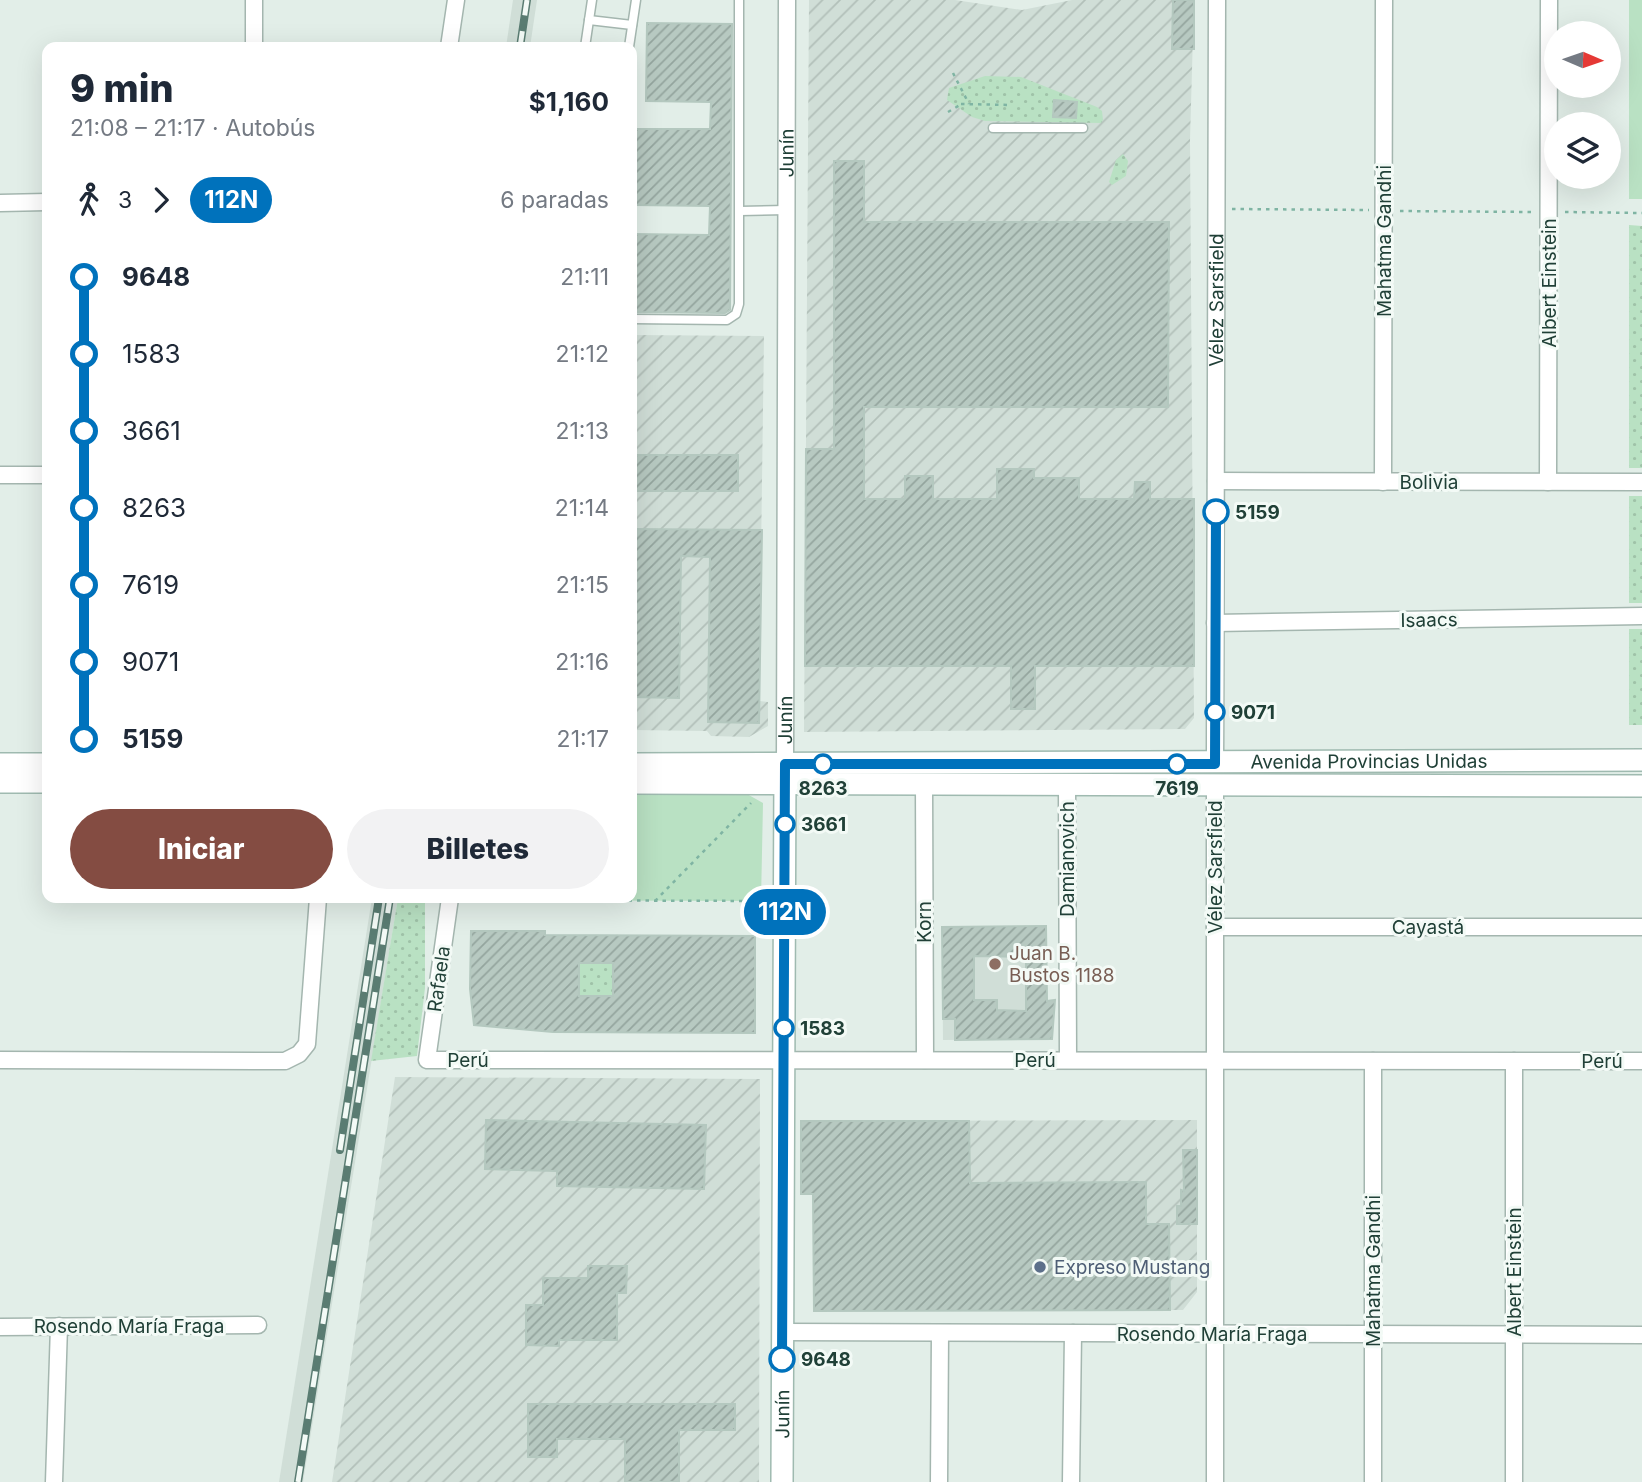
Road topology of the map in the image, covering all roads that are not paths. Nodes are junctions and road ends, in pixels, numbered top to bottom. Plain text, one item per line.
1 (254, 0) edge
2 (456, 0) edge
3 (592, 0) edge
4 (636, 0) edge
5 (738, 0) edge
6 (787, 0) edge
7 (1217, 0) edge
8 (1384, 0) edge
9 (1549, 0) edge
10 (589, 20) junction
11 (632, 25) junction
12 (254, 42) edge
13 (450, 42) edge
14 (586, 42) edge
15 (630, 42) edge
16 (993, 128) dead end
17 (1083, 128) dead end
18 (0, 202) edge
19 (42, 202) edge
20 (786, 210) junction
21 (740, 211) junction
22 (637, 319) edge
23 (0, 475) edge
24 (42, 475) edge
25 (1216, 481) junction
26 (1383, 482) junction
27 (1548, 482) junction
28 (1642, 482) edge
29 (1642, 616) edge
30 (1215, 623) junction
31 (1642, 760) edge
32 (0, 764) edge
33 (42, 764) edge
34 (637, 764) edge
35 (1215, 774) junction
36 (780, 777) junction
37 (0, 782) edge
38 (42, 782) edge
39 (637, 783) edge
40 (924, 784) junction
41 (1067, 785) junction
42 (1642, 786) edge
43 (317, 903) edge
44 (449, 903) edge
45 (1215, 927) junction
46 (1642, 927) edge
47 (784, 1059) junction
48 (0, 1060) edge
49 (427, 1060) joint
50 (925, 1060) junction
51 (1068, 1060) junction
52 (1215, 1060) junction
53 (1373, 1061) junction
54 (1514, 1061) junction
55 (1642, 1061) edge
56 (258, 1325) dead end
57 (59, 1326) junction
58 (0, 1327) edge
59 (783, 1332) junction
60 (940, 1333) junction
61 (1073, 1333) junction
62 (1215, 1334) junction
63 (1373, 1334) junction
64 (1514, 1335) junction
65 (1642, 1335) edge
66 (54, 1482) edge
67 (782, 1482) edge
68 (939, 1482) edge
69 (1071, 1482) edge
70 (1215, 1482) edge
71 (1373, 1482) edge
72 (1514, 1482) edge

1 - 12 street
2 - 13 street
3 - 10 lane
4 - 11 lane
5 - 21 lane
6 - 20 street, Junín
7 - 25 street, Vélez Sarsfield
8 - 26 street, Mahatma Gandhi
9 - 27 street, Albert Einstein
10 - 11 lane
10 - 14 lane
11 - 15 lane
16 - 17 lane
18 - 19 street
20 - 21 lane
20 - 36 street, Junín
21 - 22 lane
23 - 24 street
25 - 26 street, Bolivia
25 - 30 street, Vélez Sarsfield
26 - 27 street, Bolivia
27 - 28 street, Bolivia
29 - 30 street, Isaacs
30 - 35 street, Vélez Sarsfield
31 - 35 main road, Avenida Provincias Unidas
32 - 33 main road
34 - 36 main road, Avenida Provincias Unidas
35 - 36 main road, Avenida Provincias Unidas
35 - 41 main road, Avenida Provincias Unidas
35 - 42 main road, Avenida Provincias Unidas
35 - 45 street, Vélez Sarsfield
36 - 39 main road, Avenida Provincias Unidas
36 - 40 main road, Avenida Provincias Unidas
36 - 47 main road, Junín
37 - 38 main road
40 - 41 main road, Avenida Provincias Unidas
40 - 50 street, Korn
41 - 51 street, Damianovich
43 - 48 street
44 - 49 street, Rafaela
45 - 46 street, Cayastá
45 - 52 street, Vélez Sarsfield
47 - 49 street, Perú
47 - 50 street, Perú
47 - 59 main road, Junín
50 - 51 street, Perú
51 - 52 street, Perú
52 - 53 street, Perú
52 - 62 street, Vélez Sarsfield
53 - 54 street, Perú
53 - 63 street, Mahatma Gandhi
54 - 55 street, Perú
54 - 64 street, Albert Einstein
56 - 57 street, Rosendo María Fraga
57 - 58 street, Rosendo María Fraga
57 - 66 street
59 - 60 street, Rosendo María Fraga
59 - 67 main road, Junín
60 - 61 street, Rosendo María Fraga
60 - 68 street
61 - 62 street, Rosendo María Fraga
61 - 69 street
62 - 63 street, Rosendo María Fraga
62 - 70 street, Vélez Sarsfield
63 - 64 street, Rosendo María Fraga
63 - 71 street, Mahatma Gandhi
64 - 65 street, Rosendo María Fraga
64 - 72 street, Albert Einstein

